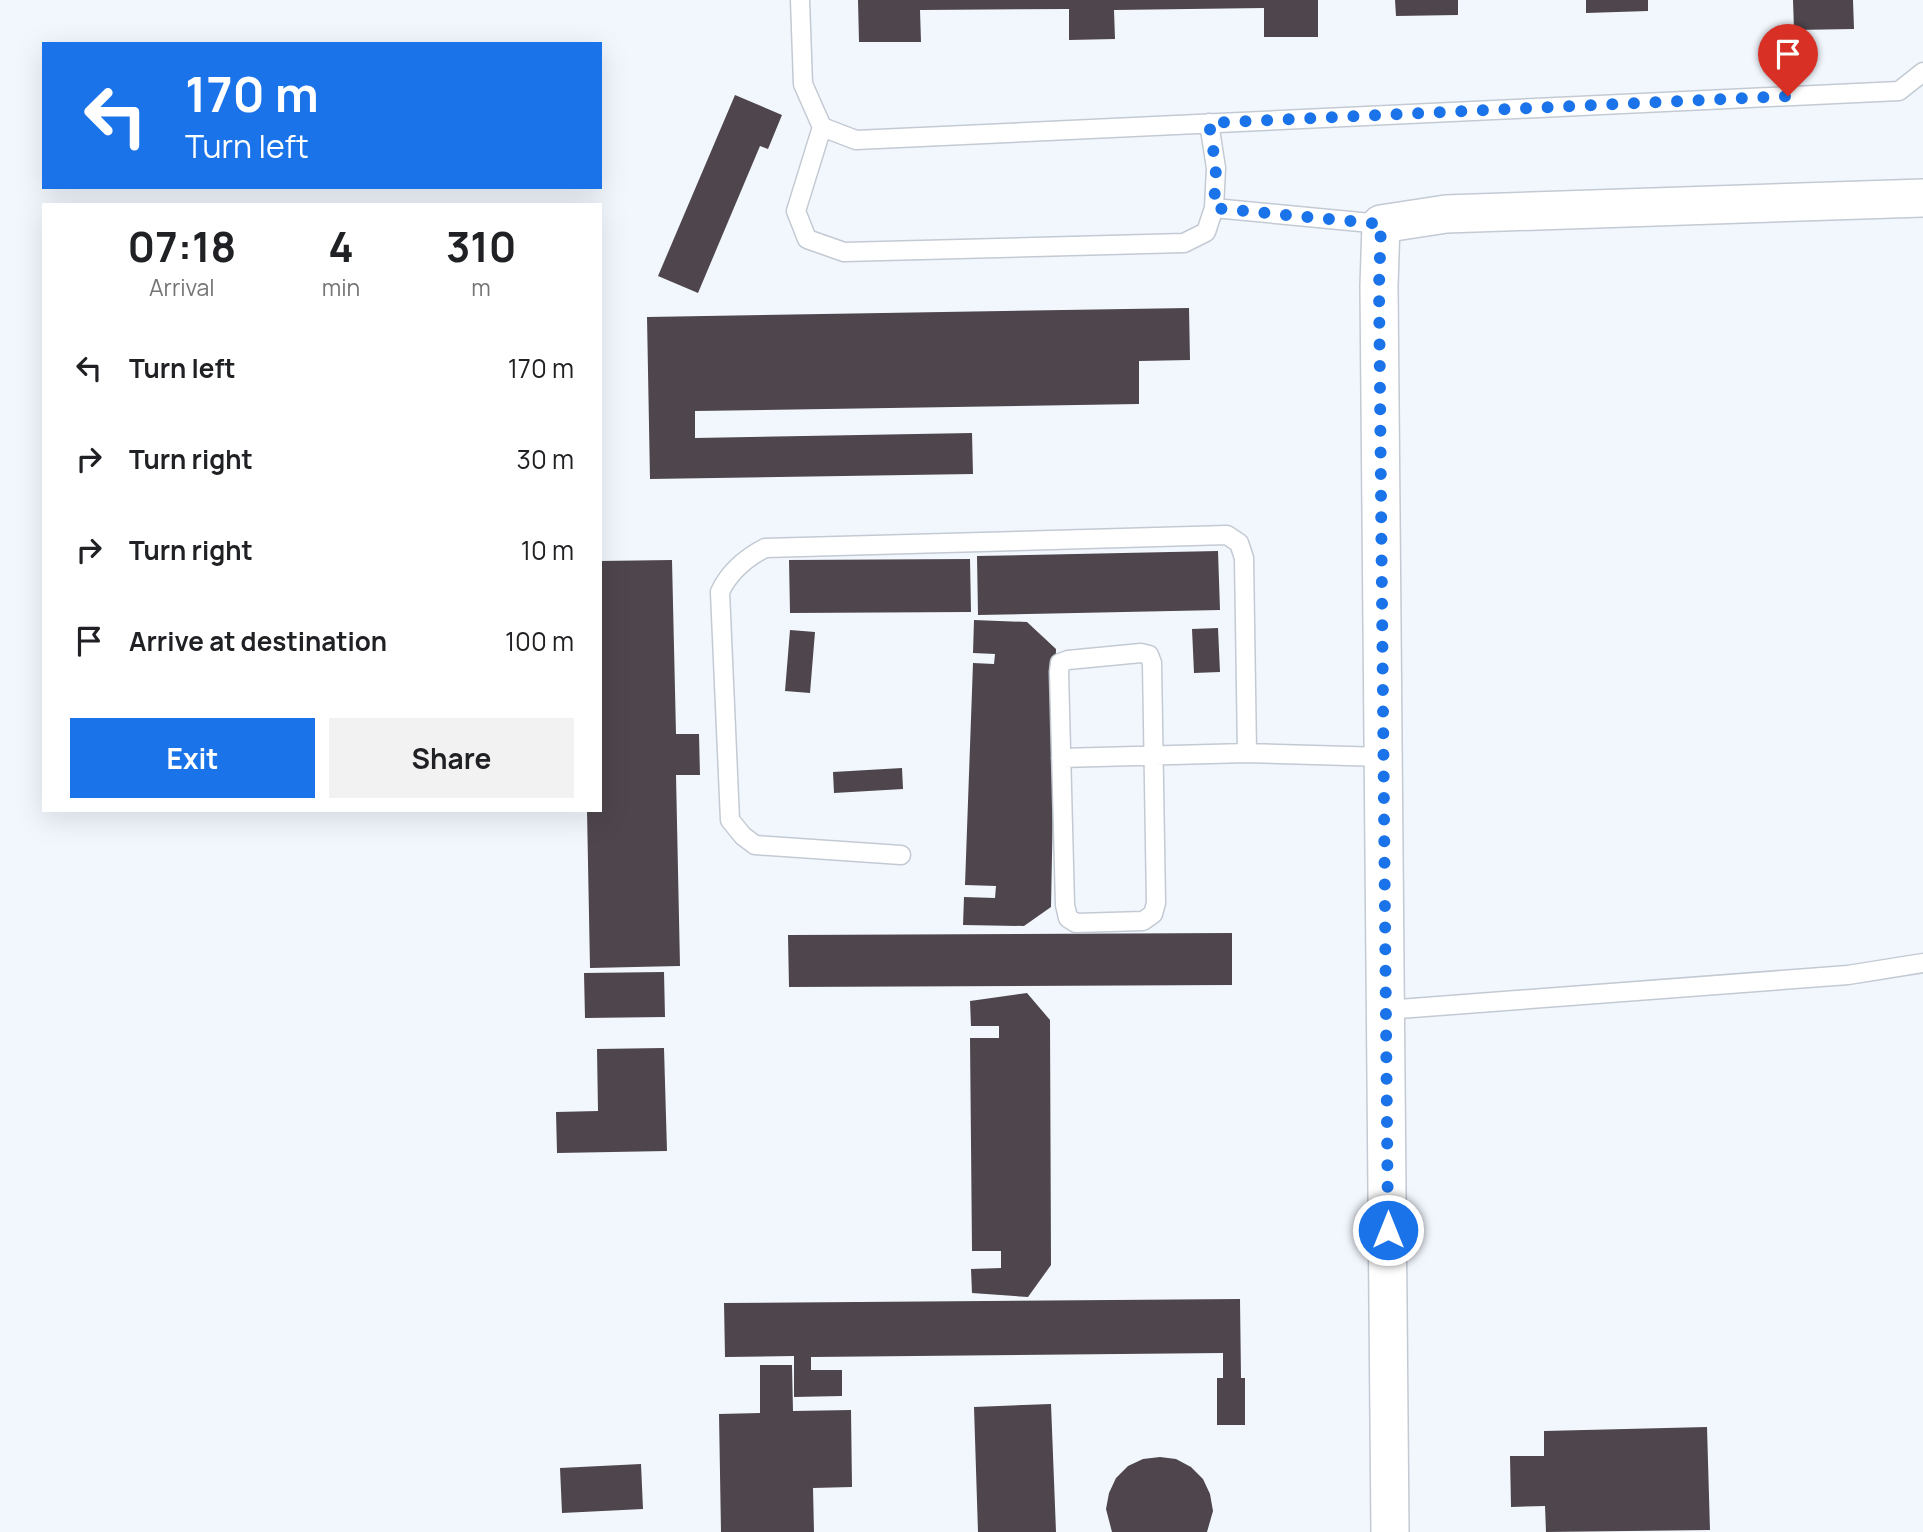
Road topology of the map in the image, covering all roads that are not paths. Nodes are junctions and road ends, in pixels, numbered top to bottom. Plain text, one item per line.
1 (800, 0) edge
2 (1923, 72) edge
3 (1209, 123) junction
4 (822, 127) junction
5 (1923, 198) edge
6 (1214, 208) junction
7 (1381, 224) junction
8 (1247, 753) junction
9 (1155, 756) junction
10 (1384, 757) junction
11 (1061, 758) junction
12 (901, 855) dead end
13 (1923, 963) edge
14 (1386, 1010) junction
15 (1390, 1532) edge

1 - 4 lane
2 - 3 lane
3 - 4 lane
3 - 6 lane
4 - 6 lane
5 - 7 street
6 - 7 lane
7 - 10 street
8 - 9 lane
8 - 10 lane
8 - 12 lane
9 - 11 lane
9 - 11 lane
9 - 11 lane
10 - 14 street
13 - 14 lane
14 - 15 street

